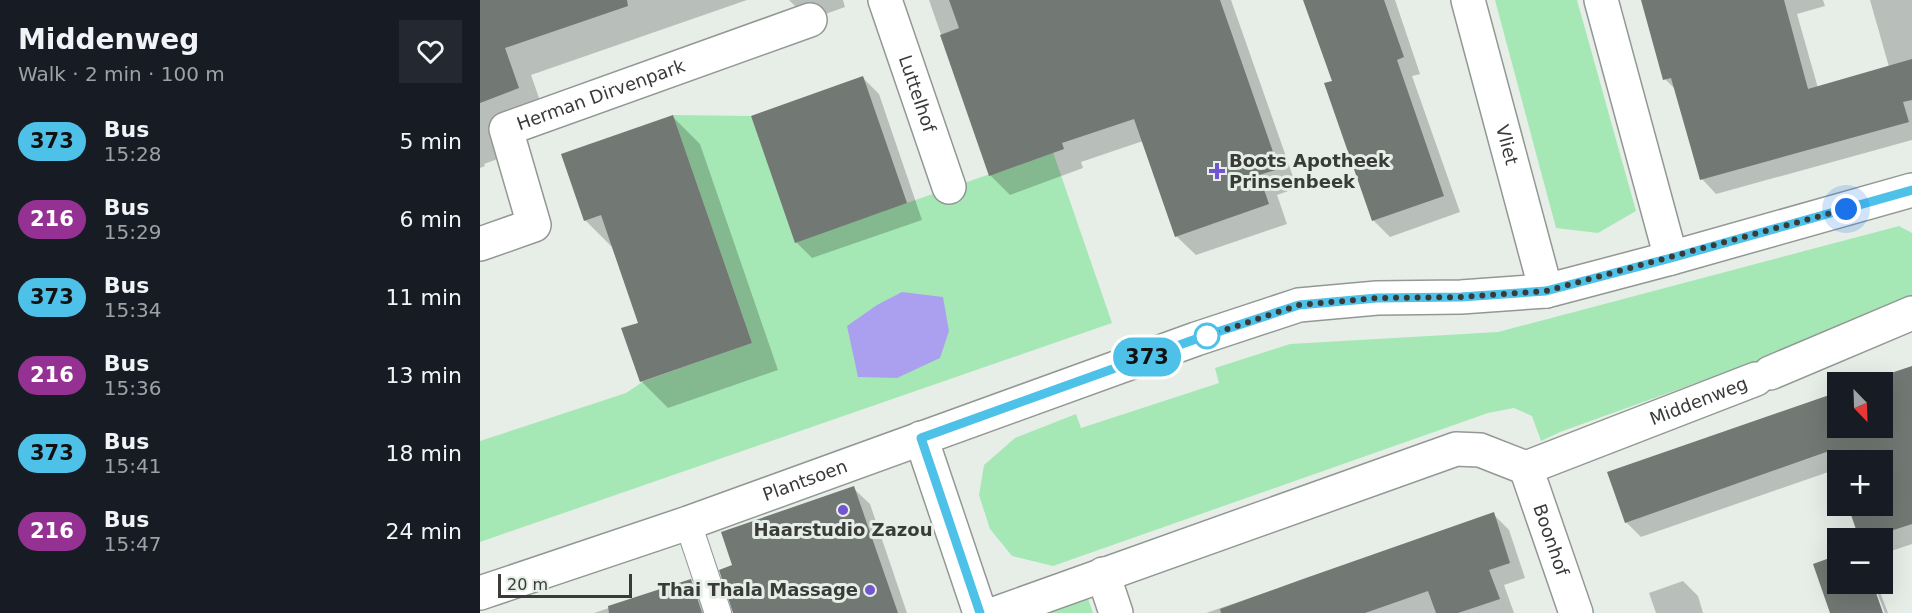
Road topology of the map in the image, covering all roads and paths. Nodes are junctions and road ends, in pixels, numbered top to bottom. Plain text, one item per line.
1 (885, 0) edge
2 (1468, 0) edge
3 (1601, 0) edge
4 (810, 20) dead end
5 (949, 187) dead end
6 (1912, 190) edge
7 (480, 244) edge
8 (1671, 258) junction
9 (1546, 291) junction
10 (1912, 314) edge
11 (921, 438) junction
12 (1526, 468) junction
13 (688, 523) junction
14 (1103, 574) junction
15 (480, 593) edge
16 (718, 613) edge
17 (980, 613) edge
18 (996, 613) edge
19 (1116, 613) edge
20 (1576, 613) edge

1 - 5 street, Luttelhof
2 - 9 street, Vliet
3 - 8 street
4 - 7 street, Herman Dirvenpark
6 - 8 street
8 - 9 street
9 - 11 street
10 - 12 street, Middenweg
11 - 13 street, Plantsoen
11 - 17 street
12 - 14 street
12 - 20 street, Boonhof
13 - 15 street, Plantsoen
13 - 16 lane
14 - 18 street
14 - 19 street

